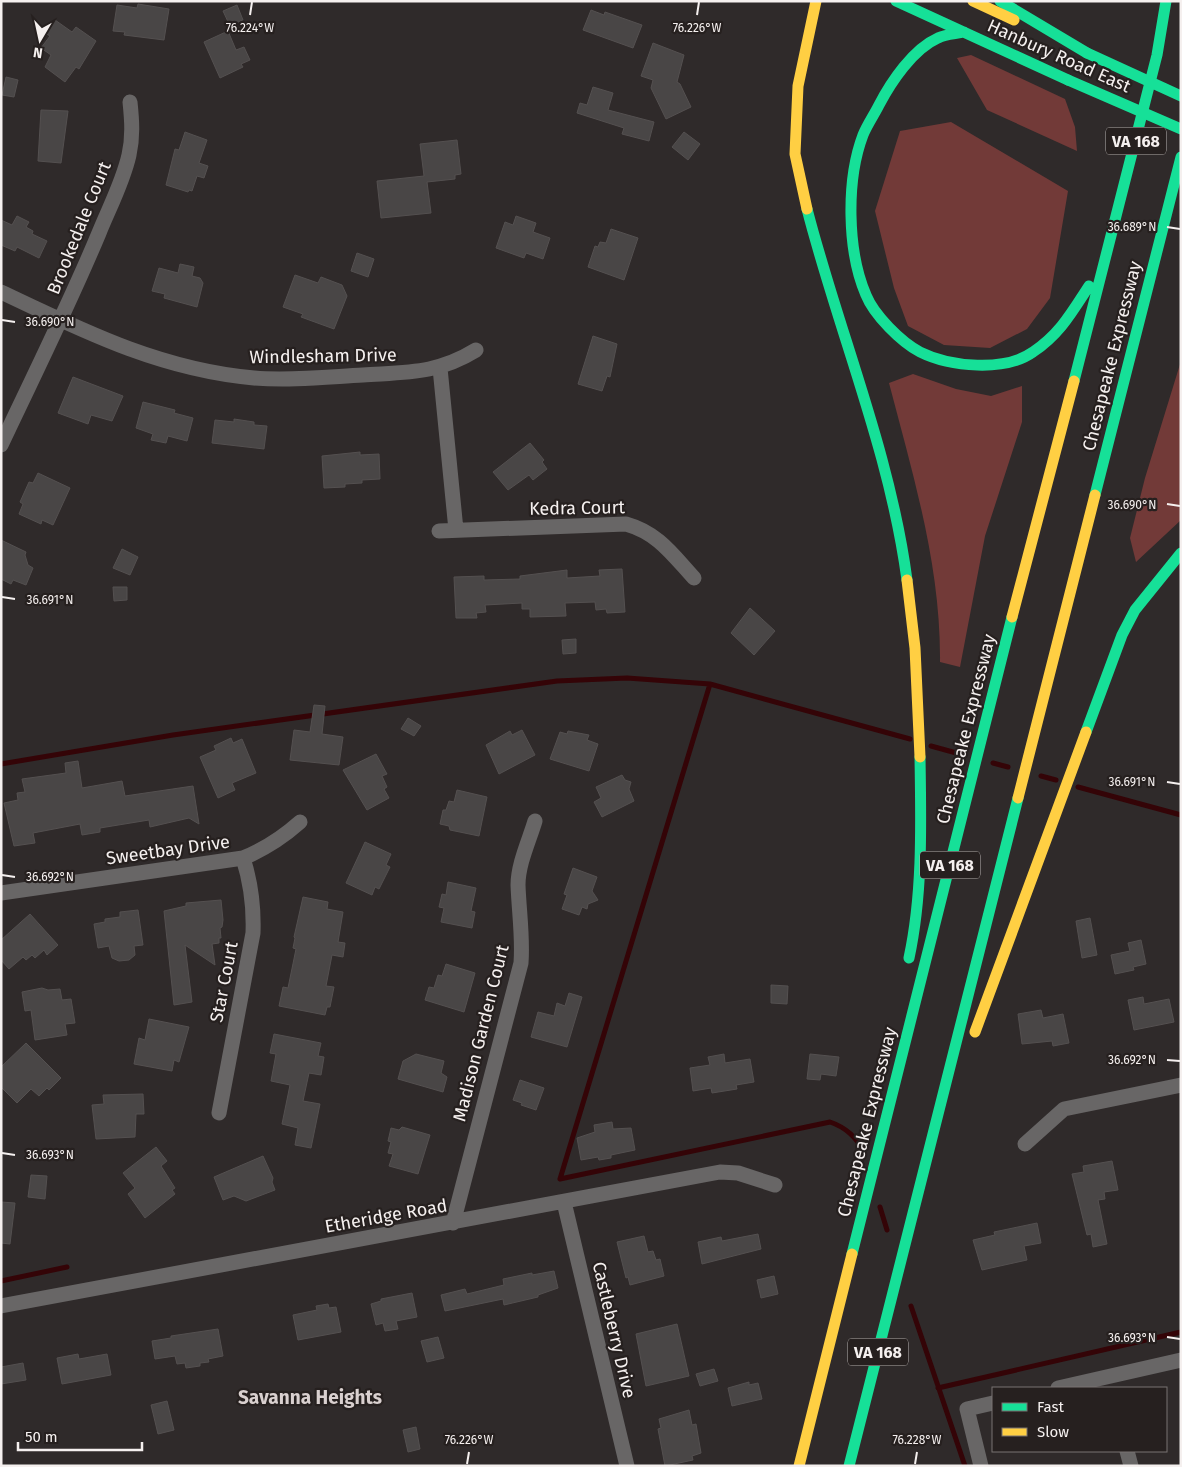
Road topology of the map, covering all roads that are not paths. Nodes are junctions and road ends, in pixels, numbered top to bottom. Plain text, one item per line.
1 (816, 1) edge
2 (896, 1) edge
3 (973, 1) edge
4 (1000, 1) edge
5 (1165, 1) edge
6 (964, 32) junction
7 (1087, 53) junction
8 (1181, 96) edge
9 (130, 102) dead end
10 (1181, 129) edge
11 (1181, 158) edge
12 (1103, 264) junction
13 (1, 292) edge
14 (60, 320) junction
15 (476, 350) dead end
16 (440, 368) junction
17 (1, 445) edge
18 (456, 530) junction
19 (439, 531) dead end
20 (1181, 554) edge
21 (694, 578) dead end
22 (300, 822) dead end
23 (535, 822) dead end
24 (243, 858) junction
25 (1, 893) edge
26 (906, 971) dead end
27 (972, 1044) dead end
28 (888, 1062) dead end
29 (1181, 1084) edge
30 (219, 1113) dead end
31 (943, 1142) dead end
32 (1026, 1144) dead end
33 (879, 1148) junction
34 (775, 1185) dead end
35 (564, 1202) junction
36 (453, 1223) junction
37 (907, 1238) junction
38 (1, 1306) edge
39 (1181, 1360) edge
40 (1112, 1382) edge
41 (1067, 1387) edge
42 (992, 1403) edge
43 (1127, 1452) edge
44 (627, 1466) edge
45 (799, 1466) edge
46 (849, 1466) edge
47 (981, 1466) edge
48 (1131, 1466) edge

1 - 26 main road
2 - 6 main road, Hanbury Road East
3 - 7 main road, Hanbury Road East
4 - 7 main road
5 - 12 main road, Chesapeake Expressway / VA 168
6 - 10 main road, Hanbury Road East, bridge
6 - 12 main road
7 - 8 main road, Hanbury Road East, bridge
9 - 14 street, Brookedale Court
11 - 37 main road, Chesapeake Expressway / VA 168
12 - 33 main road, Chesapeake Expressway / VA 168
13 - 14 street, Windlesham Drive
14 - 16 street, Windlesham Drive
14 - 17 street, Brookedale Court
15 - 16 street, Windlesham Drive
16 - 18 street
18 - 19 street, Kedra Court
18 - 21 street, Kedra Court
20 - 27 main road
22 - 24 street, Sweetbay Drive
23 - 36 street, Madison Garden Court
24 - 25 street, Sweetbay Drive
24 - 30 street, Star Court
28 - 33 main road
29 - 32 street
31 - 37 main road
33 - 45 main road, Chesapeake Expressway / VA 168
34 - 35 street, Etheridge Road
35 - 36 street, Etheridge Road
35 - 44 street, Castleberry Drive
36 - 38 street, Etheridge Road
37 - 46 main road, Chesapeake Expressway / VA 168
39 - 40 street
40 - 41 street
42 - 47 street
43 - 48 street

